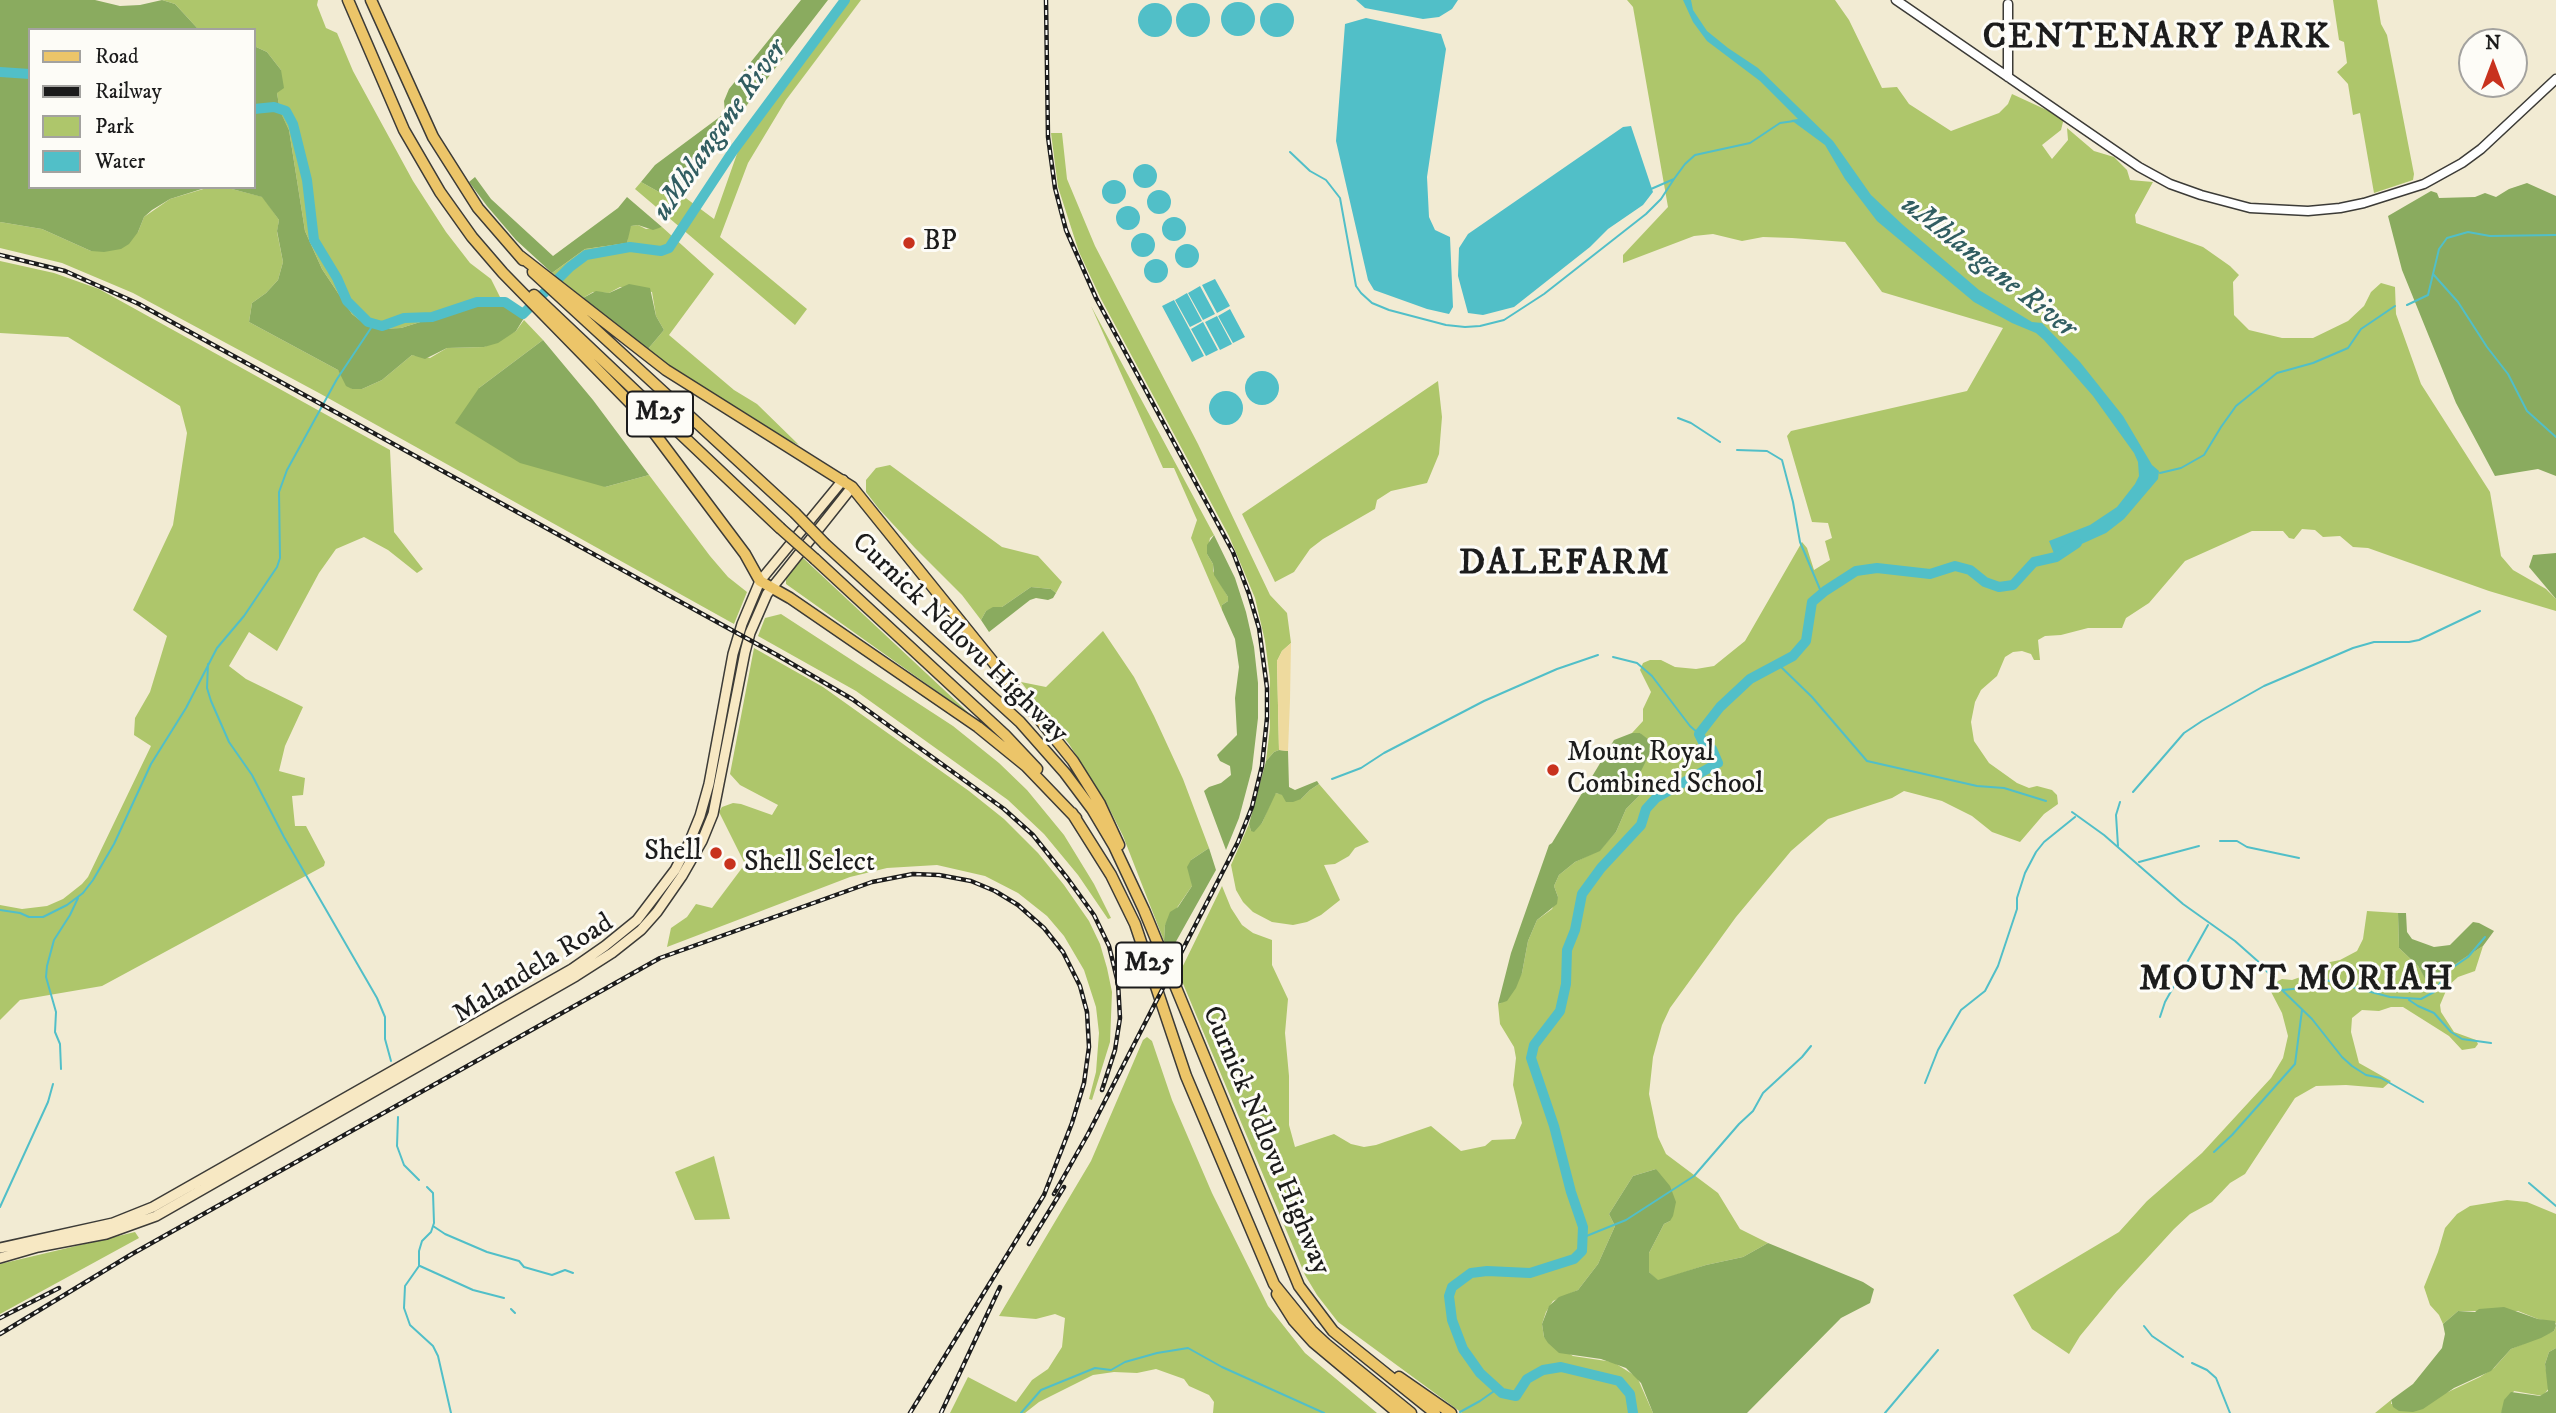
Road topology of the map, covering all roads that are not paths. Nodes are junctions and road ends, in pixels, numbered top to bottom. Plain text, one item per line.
1 (348, 0) edge
2 (354, 0) edge
3 (371, 0) edge
4 (1896, 0) edge
5 (2008, 4) dead end
6 (2008, 77) junction
7 (2556, 79) edge
8 (506, 272) junction
9 (538, 273) junction
10 (537, 302) junction
11 (847, 484) junction
12 (760, 581) junction
13 (771, 588) junction
14 (1076, 818) junction
15 (1144, 910) junction
16 (0, 1248) edge
17 (0, 1258) edge
18 (1274, 1284) junction
19 (1368, 1360) junction
20 (1398, 1413) edge
21 (1411, 1413) edge
22 (1436, 1413) edge
23 (1451, 1413) edge

1 - 8 main road
2 - 8 main road, Curnick Ndlovu Highway / M25
3 - 9 main road
4 - 6 street
5 - 6 street
6 - 7 street
8 - 10 main road, Curnick Ndlovu Highway / M25
9 - 11 main road
9 - 15 main road, Curnick Ndlovu Highway / M25, bridge
10 - 12 main road
10 - 14 main road, Curnick Ndlovu Highway / M25, bridge
11 - 12 main road, Malandela Road
11 - 13 main road, Malandela Road
11 - 15 main road
12 - 13 main road
12 - 16 main road, Malandela Road
13 - 14 main road
13 - 17 main road, Malandela Road
14 - 18 main road, Curnick Ndlovu Highway / M25
15 - 19 main road, Curnick Ndlovu Highway / M25
18 - 20 main road
18 - 21 main road, Curnick Ndlovu Highway / M25
19 - 22 main road, Curnick Ndlovu Highway / M25
19 - 23 main road

